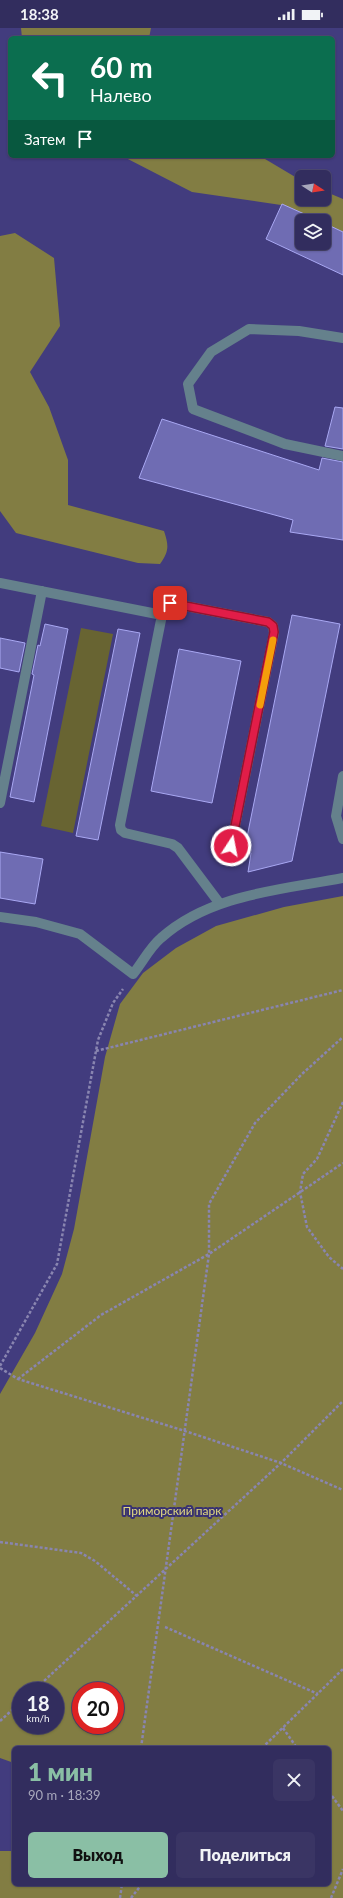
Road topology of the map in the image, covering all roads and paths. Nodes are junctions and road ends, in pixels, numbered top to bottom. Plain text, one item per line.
1 (343, 338) edge
2 (343, 456) edge
3 (0, 583) edge
4 (42, 591) junction
5 (162, 615) junction
6 (343, 776) edge
7 (0, 803) edge
8 (343, 839) edge
9 (231, 846) dead end
10 (343, 878) edge
11 (220, 904) junction
12 (0, 917) edge
13 (133, 974) junction
14 (343, 990) edge
15 (343, 1037) edge
16 (96, 1051) junction
17 (343, 1102) edge
18 (343, 1163) edge
19 (300, 1192) junction
20 (209, 1254) junction
21 (343, 1269) edge
22 (0, 1367) edge
23 (18, 1379) junction
24 (343, 1401) edge
25 (185, 1430) junction
26 (281, 1463) junction
27 (343, 1490) edge
28 (0, 1542) edge
29 (165, 1570) junction
30 (137, 1596) junction
31 (165, 1628) dead end
32 (343, 1669) edge
33 (43, 1682) edge
34 (318, 1694) junction
35 (12, 1710) edge
36 (0, 1721) edge
37 (283, 1728) junction
38 (141, 1746) edge
39 (264, 1746) edge
40 (296, 1746) edge
41 (331, 1795) edge
42 (343, 1811) edge
43 (343, 1869) edge
44 (122, 1886) edge
45 (140, 1886) edge
46 (120, 1898) edge
47 (131, 1898) edge
48 (331, 1898) edge

1 - 2 lane
3 - 4 lane
4 - 5 lane
4 - 7 lane
5 - 9 lane
5 - 11 lane
6 - 8 lane
10 - 11 lane
11 - 13 lane
12 - 13 lane
13 - 16 path
14 - 16 path
15 - 20 path
16 - 22 path
17 - 19 path
18 - 19 path
19 - 20 path
19 - 21 path
20 - 23 path
20 - 25 path
22 - 23 path
23 - 25 path
24 - 26 path
25 - 26 path
25 - 29 path
26 - 27 path
26 - 29 path
28 - 30 path
29 - 30 path
29 - 38 path
30 - 33 path
31 - 34 path
32 - 34 path
34 - 37 path
35 - 36 path
37 - 39 path
37 - 40 path
41 - 42 path
43 - 48 path
44 - 46 path
45 - 47 path

